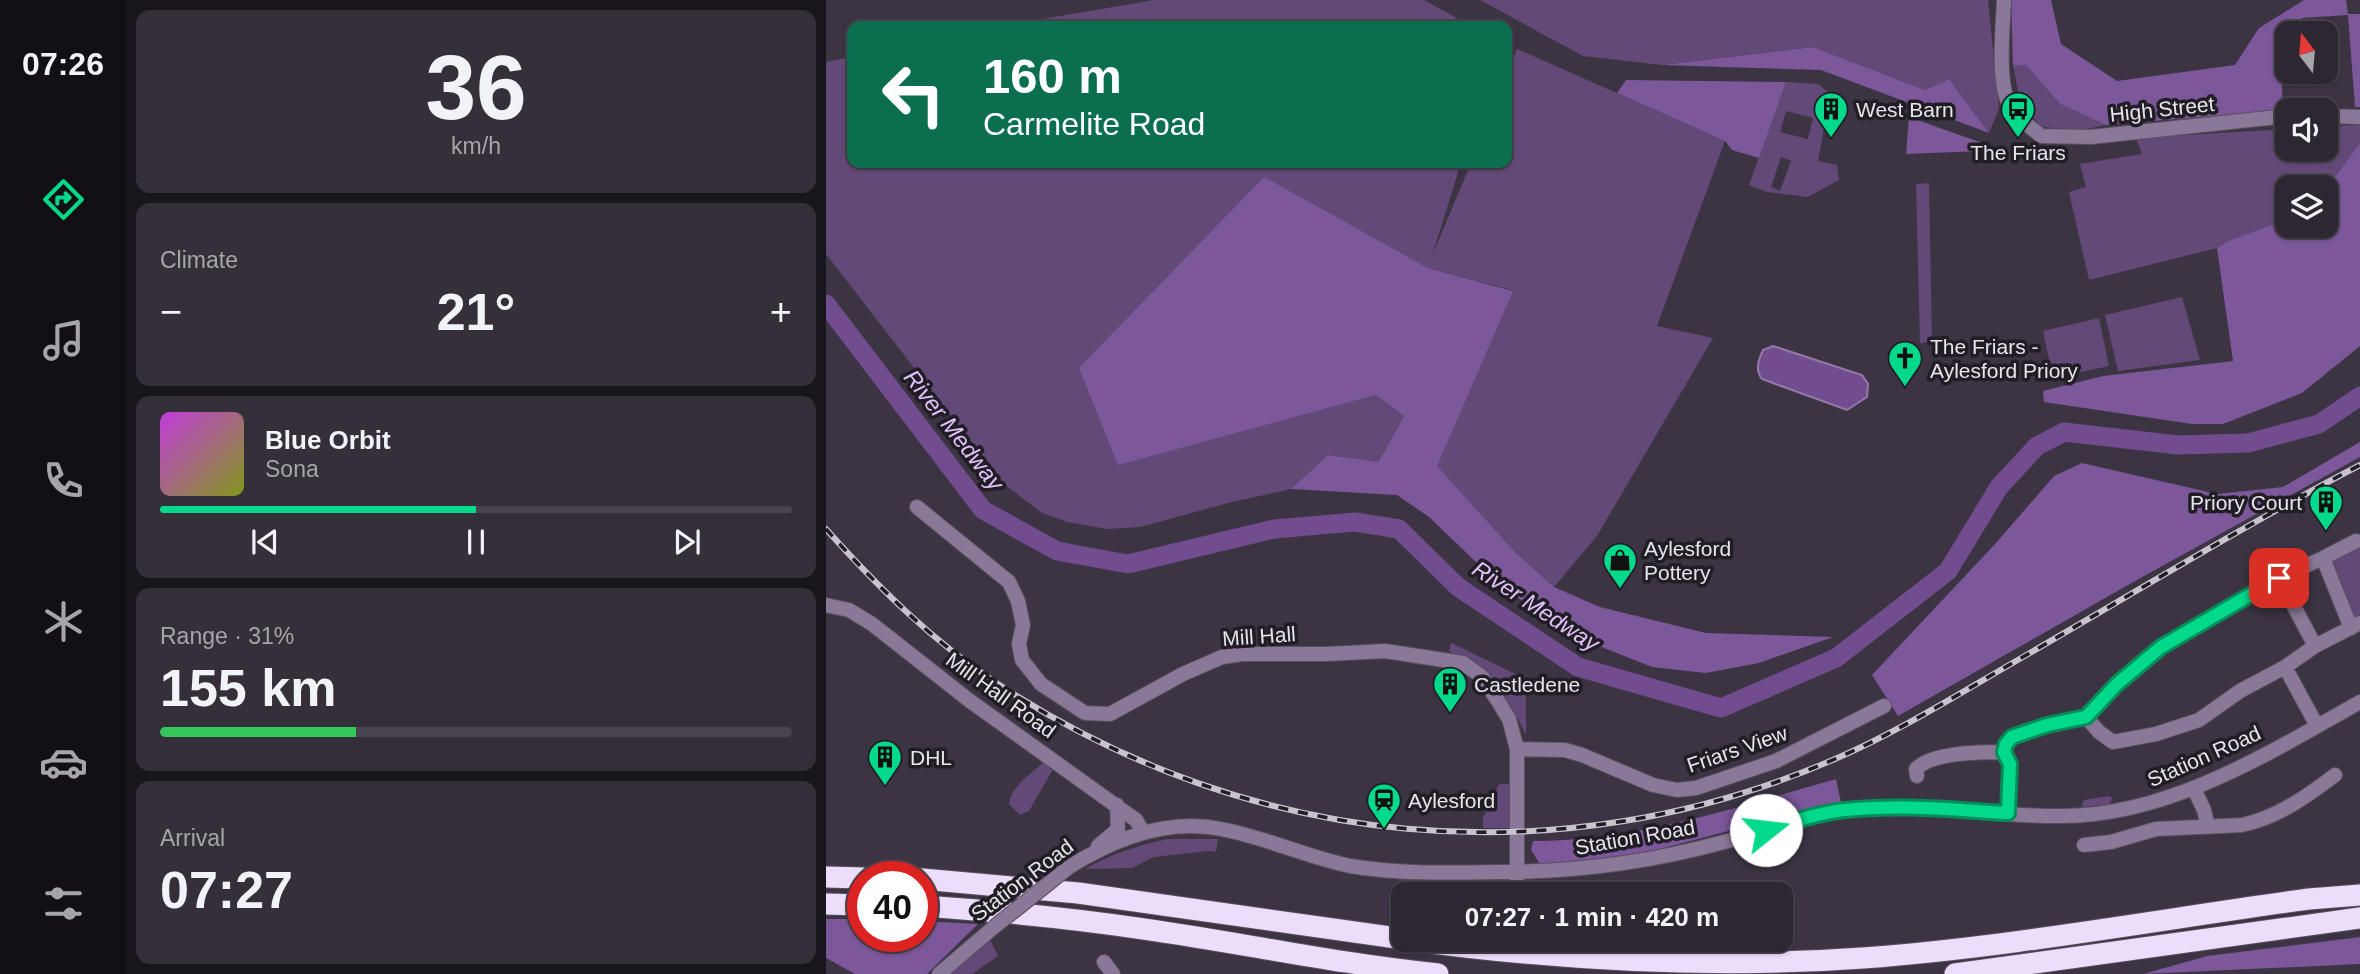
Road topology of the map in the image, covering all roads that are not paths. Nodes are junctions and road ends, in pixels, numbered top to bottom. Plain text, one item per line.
1 (2004, 0) edge
2 (2338, 116) edge
3 (2360, 117) edge
4 (2275, 118) edge
5 (917, 507) dead end
6 (2356, 541) dead end
7 (2323, 558) junction
8 (2279, 578) junction
9 (826, 605) edge
10 (2355, 625) edge
11 (2315, 646) junction
12 (2285, 667) junction
13 (2360, 702) edge
14 (1884, 706) dead end
15 (2086, 717) junction
16 (2317, 726) junction
17 (1517, 749) junction
18 (2004, 752) junction
19 (2335, 775) dead end
20 (1917, 776) dead end
21 (2194, 789) junction
22 (1117, 805) junction
23 (2008, 813) junction
24 (2208, 827) junction
25 (1141, 828) junction
26 (2084, 845) dead end
27 (1089, 854) junction
28 (1516, 872) junction
29 (826, 877) edge
30 (847, 878) edge
31 (938, 880) edge
32 (1516, 882) edge
33 (2360, 895) edge
34 (826, 904) edge
35 (847, 905) edge
36 (938, 907) edge
37 (2360, 918) edge
38 (1391, 937) edge
39 (1507, 952) edge
40 (939, 974) edge
41 (1438, 974) edge
42 (1955, 974) edge

1 - 4 street, High Street
2 - 3 street
5 - 17 street, Mill Hall
6 - 7 street
7 - 8 street
7 - 10 street
8 - 11 street
8 - 15 street
9 - 22 street, Mill Hall Road
10 - 11 street
11 - 12 street
12 - 15 street
12 - 16 street
13 - 16 street, Station Road
14 - 17 street, Friars View
15 - 18 street
16 - 21 street, Station Road
17 - 28 street, Mill Hall
18 - 20 street
18 - 23 street
19 - 24 street
21 - 23 street, Station Road
21 - 24 street
22 - 25 street, Mill Hall Road
22 - 27 street
23 - 28 street, Station Road
24 - 26 street
25 - 27 street, Station Road
25 - 28 street, Station Road
27 - 40 street, Station Road, bridge
28 - 32 street, Mill Hall
29 - 30 highway
31 - 38 highway
33 - 39 highway
34 - 35 highway
36 - 41 highway
37 - 42 highway

